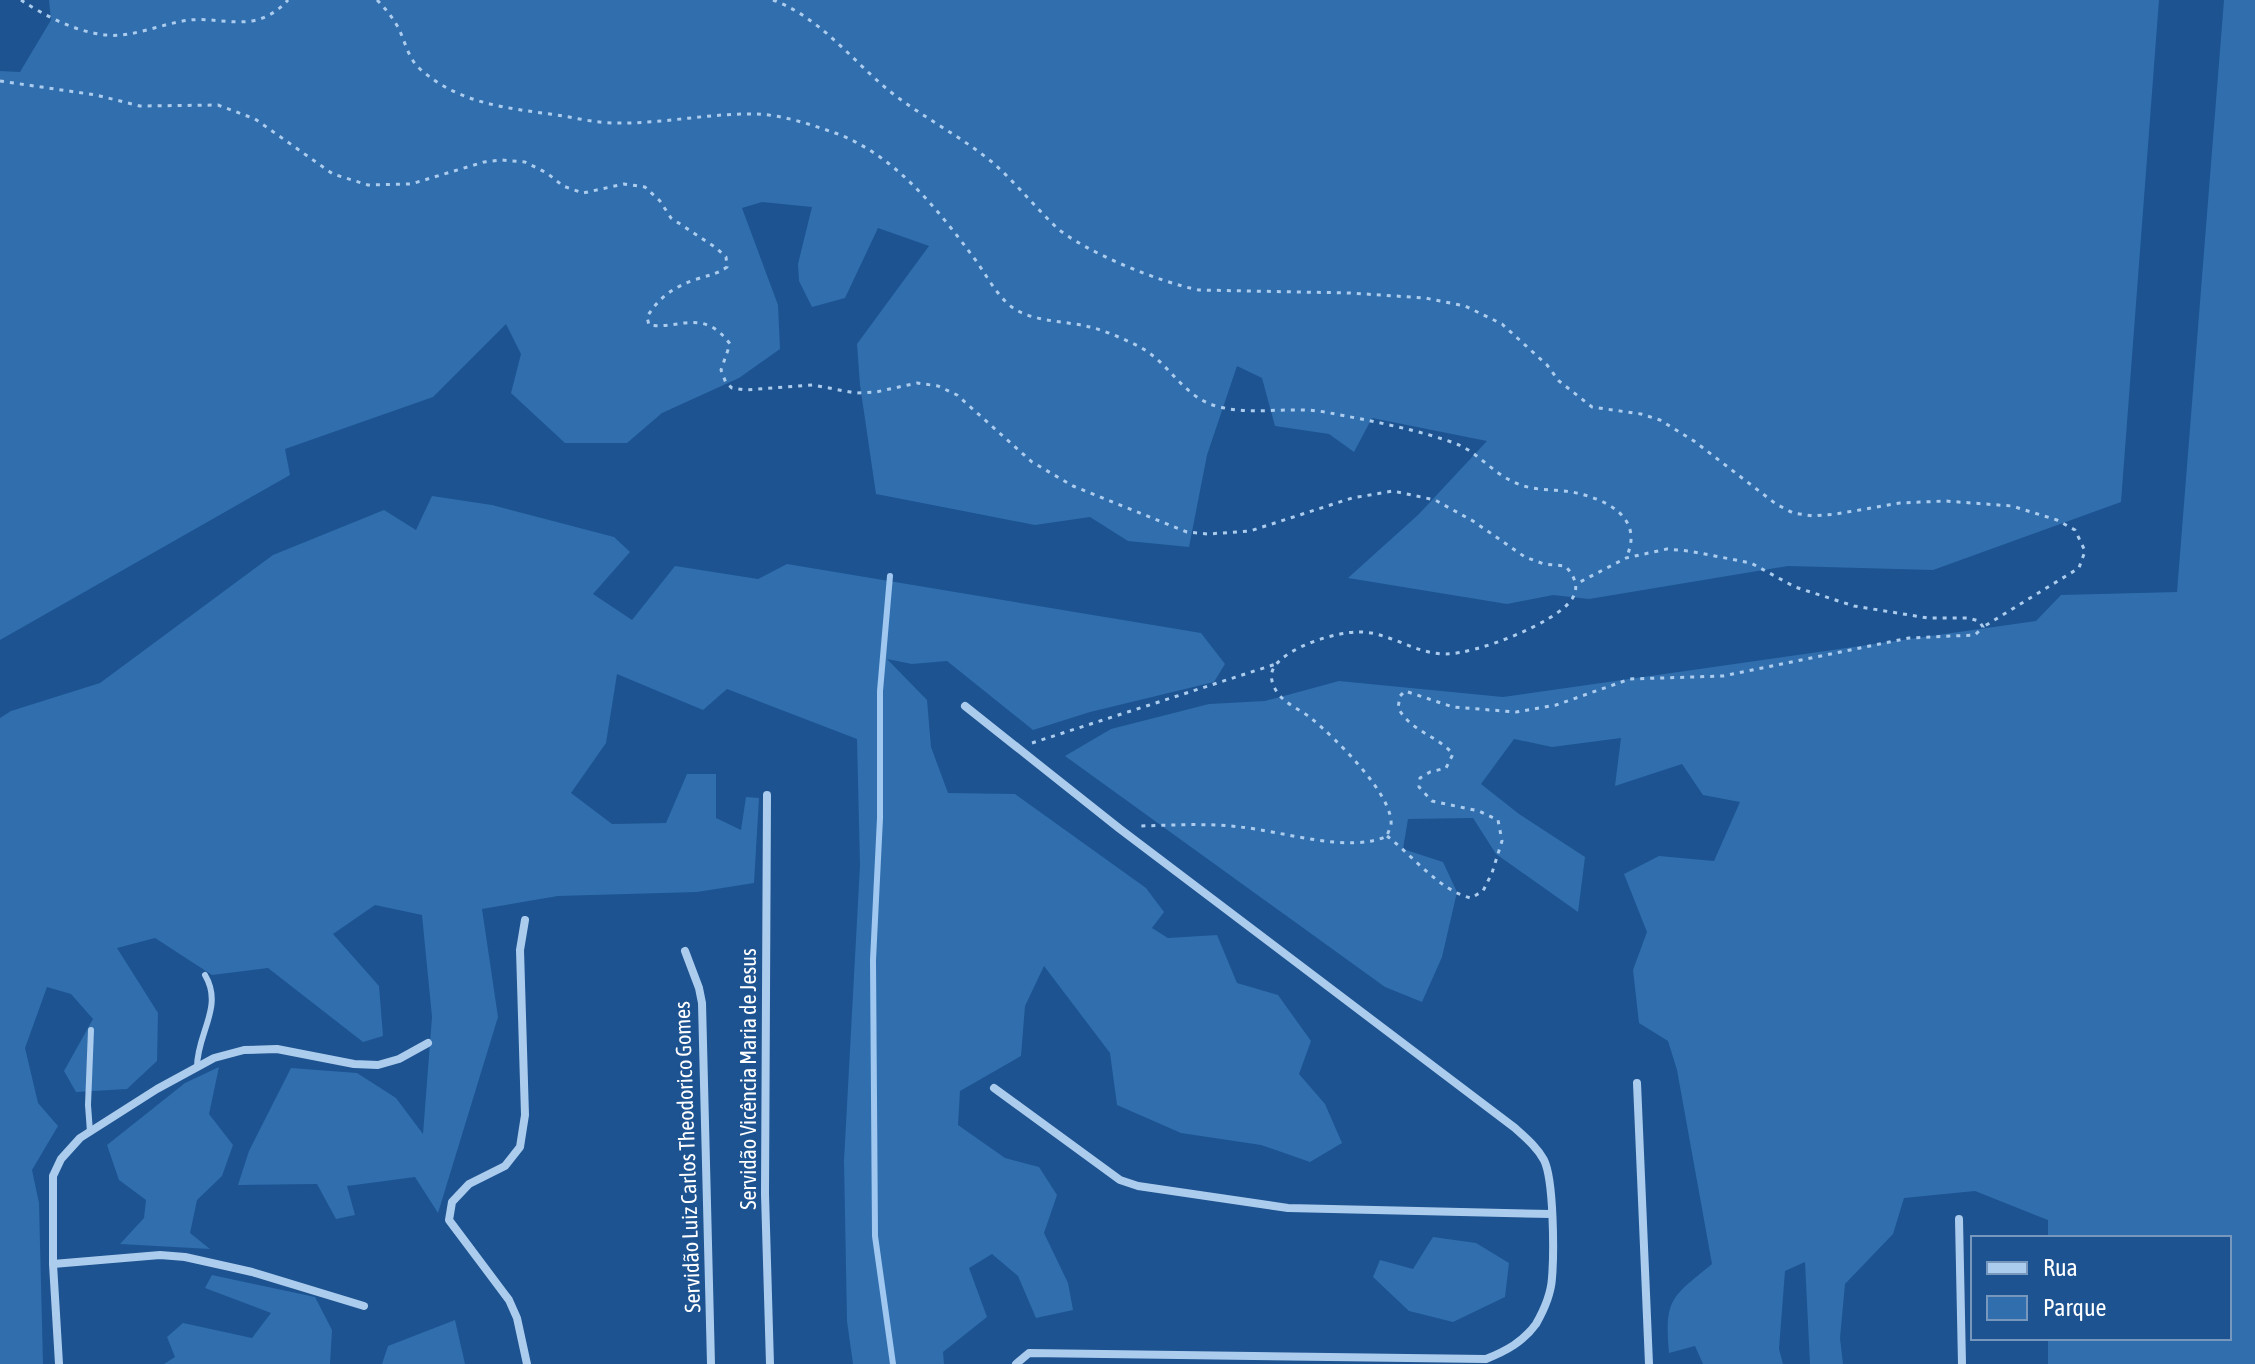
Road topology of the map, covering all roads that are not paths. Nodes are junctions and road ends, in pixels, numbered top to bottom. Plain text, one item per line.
1 (965, 706) dead end
2 (767, 795) dead end
3 (525, 920) dead end
4 (685, 951) dead end
5 (205, 975) dead end
6 (91, 1030) dead end
7 (428, 1043) dead end
8 (197, 1067) junction
9 (1637, 1083) dead end
10 (994, 1088) dead end
11 (90, 1132) junction
12 (1551, 1214) junction
13 (1959, 1219) dead end
14 (53, 1264) junction
15 (364, 1306) dead end
16 (1082, 1353) junction
17 (59, 1364) edge
18 (527, 1364) edge
19 (711, 1364) edge
20 (770, 1364) edge
21 (1016, 1364) edge
22 (1075, 1364) edge
23 (1649, 1364) edge
24 (1962, 1364) edge

1 - 12 street
2 - 20 street, Servidão Vicência Maria de Jesus
3 - 18 street
4 - 19 street, Servidão Luiz Carlos Theodorico Gomes
5 - 8 lane
6 - 11 lane
7 - 8 street
8 - 11 street
9 - 23 street
10 - 12 street
11 - 14 street
12 - 16 street
13 - 24 street
14 - 15 street
14 - 17 street
16 - 21 street
16 - 22 street

